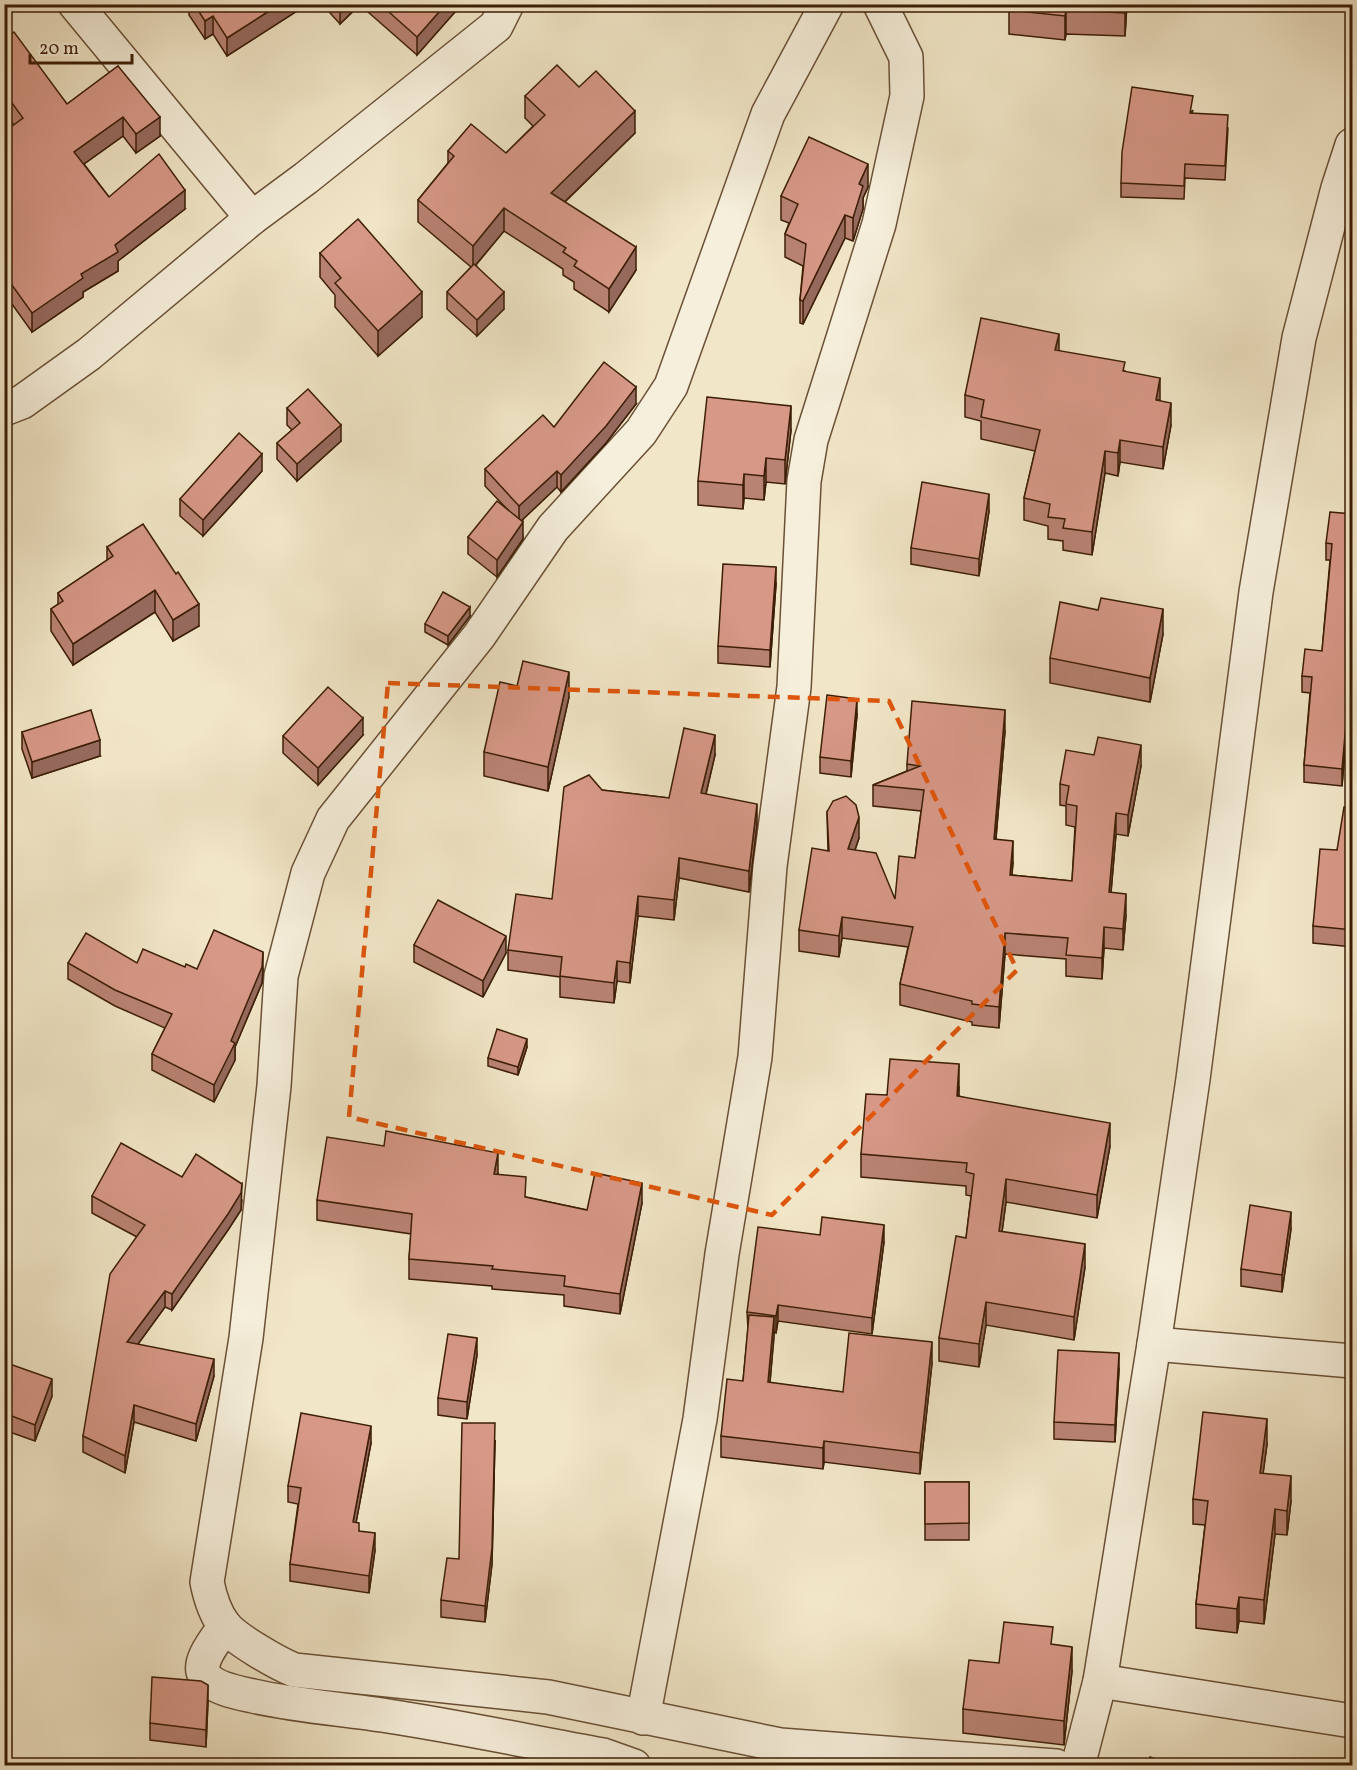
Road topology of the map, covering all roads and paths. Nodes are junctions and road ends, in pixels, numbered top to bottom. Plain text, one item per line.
1 (75, 4) edge
2 (507, 4) edge
3 (827, 4) edge
4 (880, 4) edge
5 (1353, 145) edge
6 (252, 218) junction
7 (4, 410) edge
8 (1154, 1344) junction
9 (1353, 1361) edge
10 (225, 1626) junction
11 (1100, 1681) junction
12 (643, 1718) junction
13 (1353, 1720) edge
14 (634, 1766) edge
15 (1056, 1766) edge
16 (1078, 1766) edge

1 - 6 street
2 - 6 street
3 - 10 street
4 - 12 street
5 - 8 street
6 - 7 street
8 - 9 street
8 - 11 street
10 - 12 street
10 - 14 street
11 - 13 street
11 - 16 street
12 - 15 street

